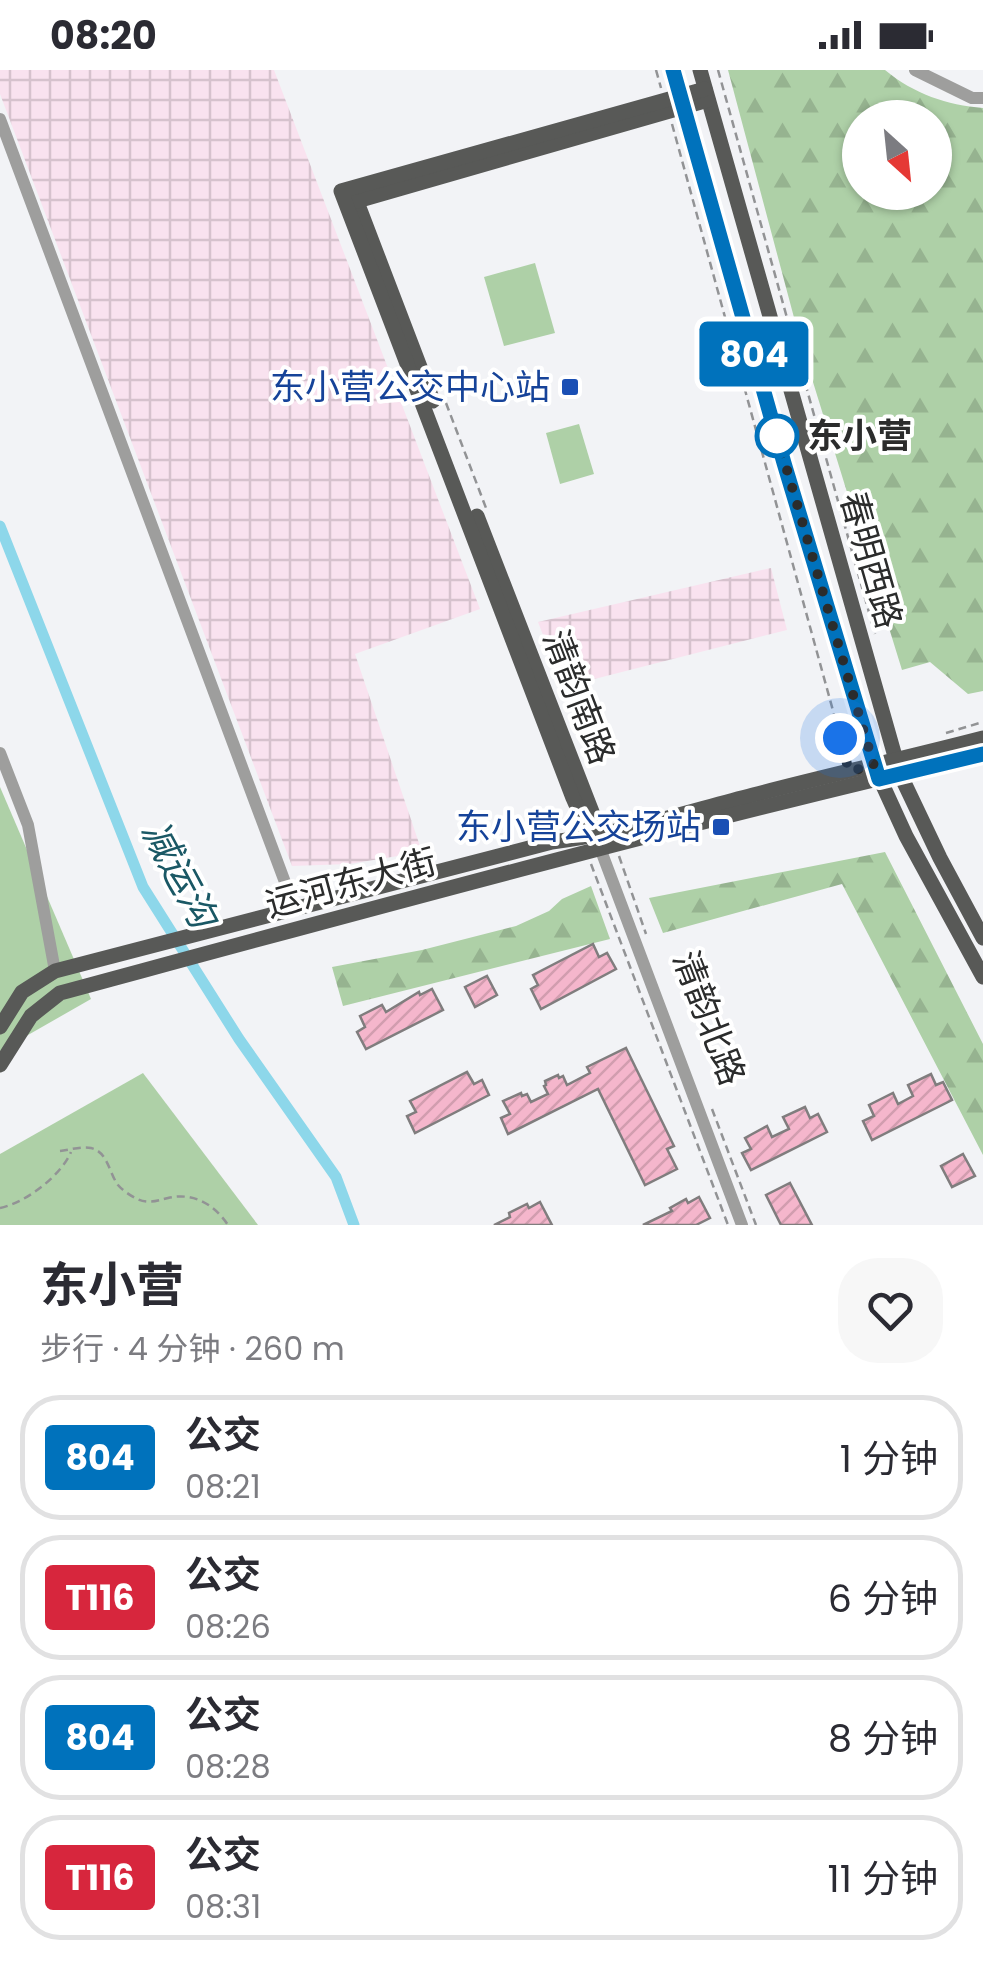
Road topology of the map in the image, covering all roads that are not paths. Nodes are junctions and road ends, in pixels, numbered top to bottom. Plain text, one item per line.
1 (673, 70) edge
2 (700, 70) edge
3 (915, 70) edge
4 (707, 94) junction
5 (983, 98) edge
6 (677, 105) junction
7 (0, 120) edge
8 (983, 738) edge
9 (0, 753) edge
10 (983, 754) edge
11 (898, 767) junction
12 (876, 772) junction
13 (598, 843) junction
14 (295, 908) junction
15 (983, 938) edge
16 (54, 972) junction
17 (983, 977) edge
18 (0, 1027) edge
19 (0, 1065) edge
20 (742, 1225) edge

1 - 6 main road, 春明西路
2 - 4 main road, 春明西路
3 - 5 street
4 - 6 main road, 清韵南路
4 - 11 main road, 春明西路
6 - 12 main road, 春明西路
6 - 13 main road, 清韵南路
7 - 14 street
8 - 11 main road, 运河东大街
9 - 16 street
10 - 11 main road, 运河东大街
11 - 12 main road, 运河东大街
11 - 15 main road, 春明西路
12 - 13 main road, 运河东大街
12 - 13 main road, 运河东大街
12 - 17 main road, 春明西路
13 - 14 main road, 运河东大街
13 - 19 main road, 运河东大街
13 - 20 street, 清韵北路
14 - 16 main road, 运河东大街
16 - 18 main road, 运河东大街

